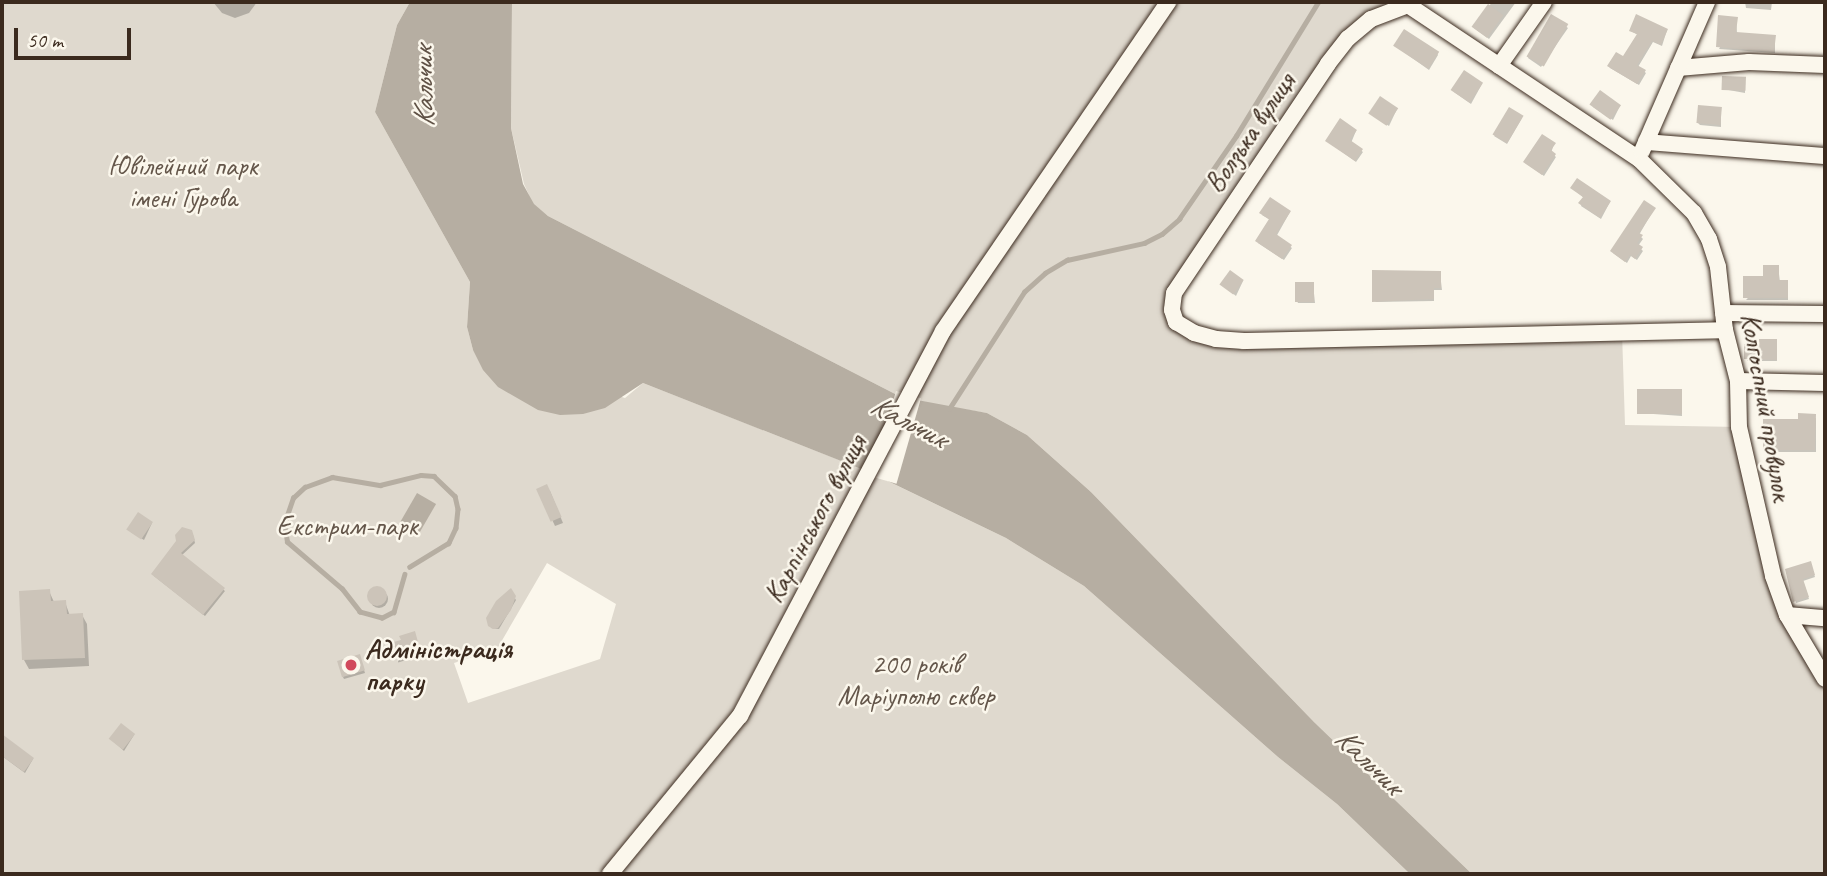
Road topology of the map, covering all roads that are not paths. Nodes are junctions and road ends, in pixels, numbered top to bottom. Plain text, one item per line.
1 (1168, 2) edge
2 (1544, 2) edge
3 (1707, 2) edge
4 (1408, 3) edge
5 (1825, 65) edge
6 (1499, 66) junction
7 (1678, 68) junction
8 (1646, 142) junction
9 (1825, 156) edge
10 (1639, 159) junction
11 (1825, 314) edge
12 (1724, 322) junction
13 (1738, 381) junction
14 (1825, 383) edge
15 (1787, 615) junction
16 (1825, 618) edge
17 (1825, 678) edge
18 (610, 874) edge

1 - 18 street, Карпінського вулиця
2 - 6 street
3 - 7 street
4 - 6 street, Колгоспний провулок
4 - 12 street, Волзька вулиця
5 - 7 street
6 - 10 street, Колгоспний провулок
7 - 8 street
8 - 9 street
8 - 10 street
10 - 12 street, Колгоспний провулок
11 - 12 street
12 - 13 street, Колгоспний провулок
13 - 14 street
13 - 15 street, Колгоспний провулок
15 - 16 street
15 - 17 street, Колгоспний провулок

